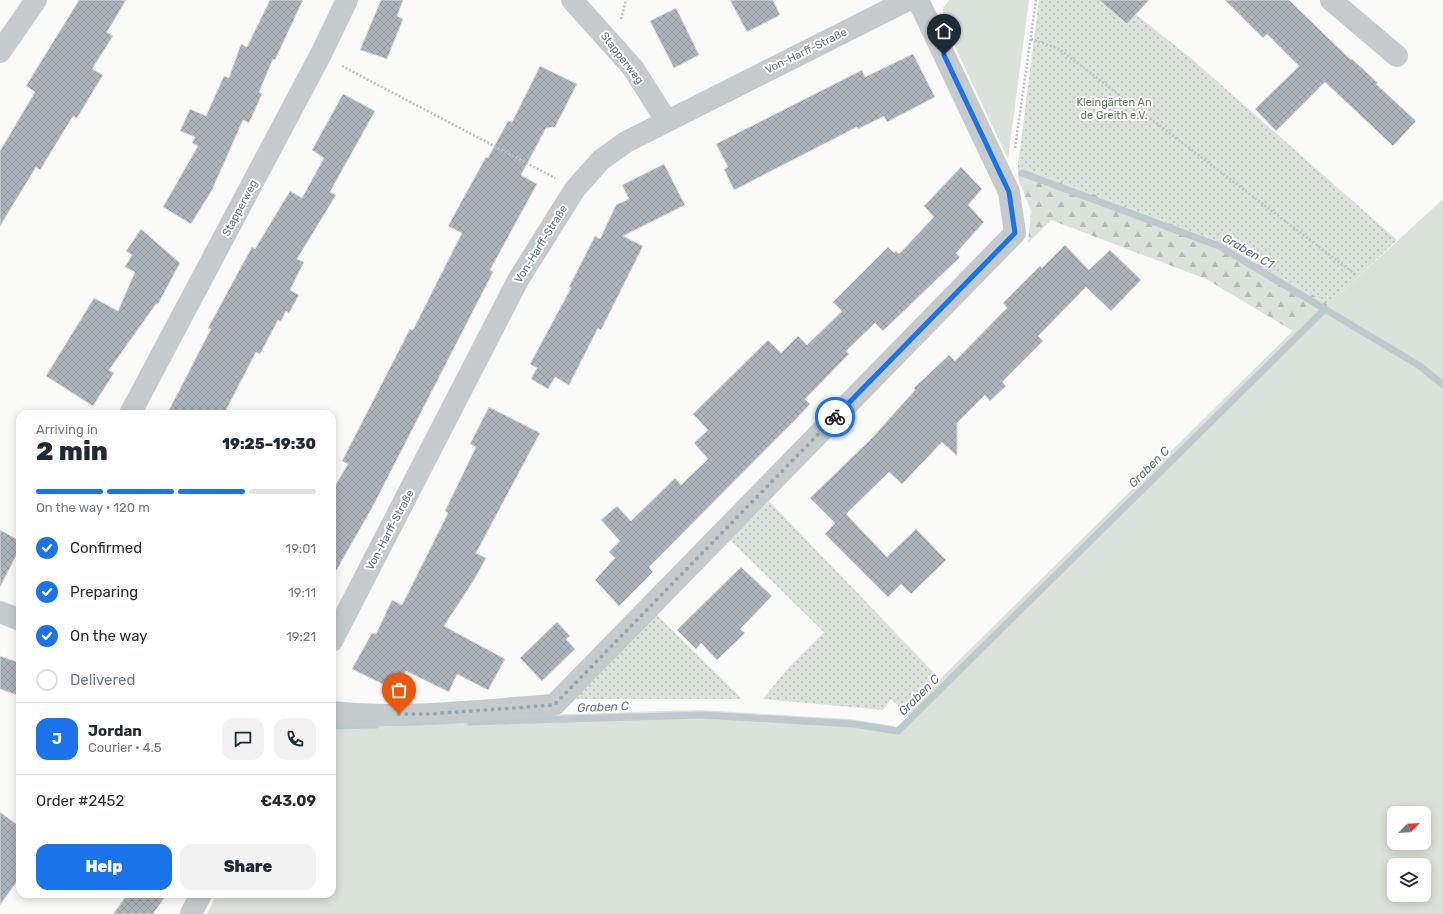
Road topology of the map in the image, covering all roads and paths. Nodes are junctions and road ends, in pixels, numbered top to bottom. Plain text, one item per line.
1 (36, 0) edge
2 (347, 0) edge
3 (572, 0) edge
4 (908, 0) edge
5 (918, 0) edge
6 (1036, 0) edge
7 (1331, 0) edge
8 (1031, 39) junction
9 (0, 52) edge
10 (322, 54) junction
11 (1397, 56) dead end
12 (666, 120) junction
13 (1015, 153) dead end
14 (575, 189) junction
15 (1356, 274) dead end
16 (132, 410) edge
17 (0, 612) edge
18 (16, 618) edge
19 (336, 633) edge
20 (336, 712) edge
21 (199, 898) edge
22 (191, 914) edge

1 - 9 street
2 - 10 street, Stapperweg
3 - 12 street, Stapperweg
4 - 12 street, Von-Harff-Straße
5 - 20 street
6 - 8 path
7 - 11 street
8 - 13 path
8 - 15 path
10 - 14 path
10 - 16 street, Stapperweg
12 - 14 street, Von-Harff-Straße
14 - 19 street, Von-Harff-Straße
17 - 18 street
21 - 22 street

